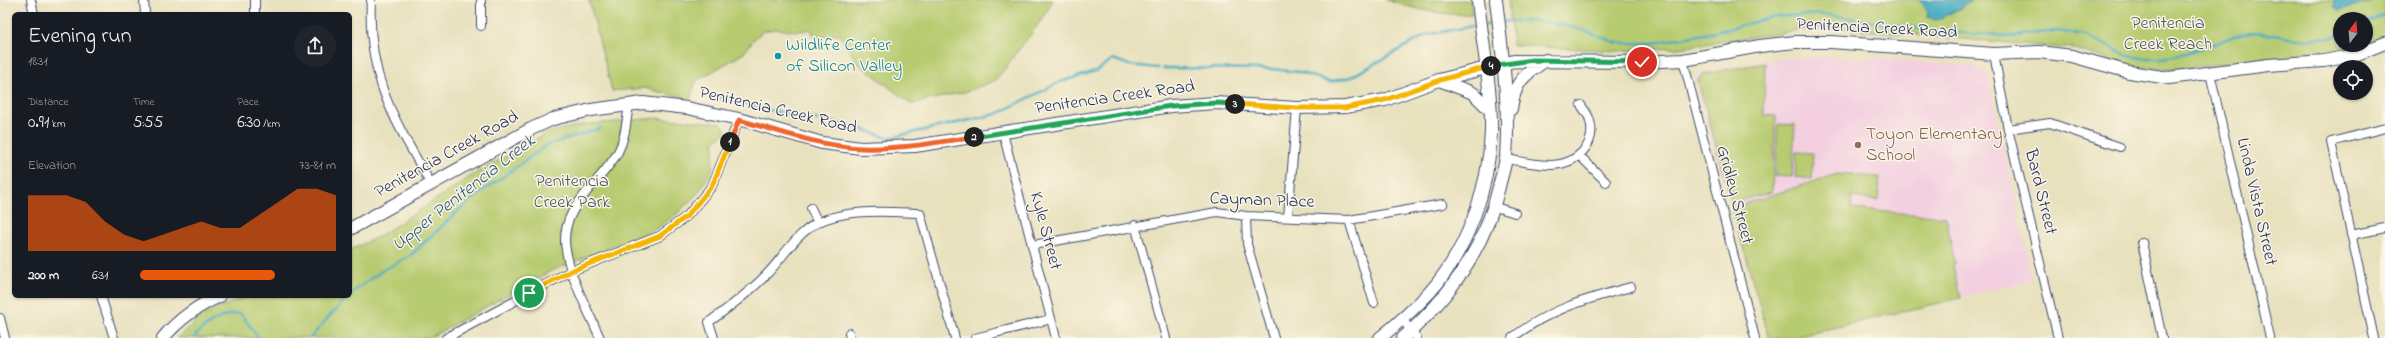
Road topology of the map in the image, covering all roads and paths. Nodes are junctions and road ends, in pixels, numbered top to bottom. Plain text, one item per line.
1 (31, 0) edge
2 (144, 0) edge
3 (255, 0) edge
4 (371, 0) edge
5 (481, 0) edge
6 (1478, 0) edge
7 (1496, 0) edge
8 (34, 12) edge
9 (145, 12) edge
10 (255, 12) edge
11 (481, 26) dead end
12 (2385, 43) edge
13 (1994, 54) junction
14 (1546, 60) junction
15 (1683, 60) junction
16 (1503, 63) junction
17 (1485, 67) junction
18 (2210, 73) junction
19 (1440, 80) junction
20 (1581, 104) dead end
21 (629, 105) junction
22 (1297, 108) junction
23 (1489, 109) junction
24 (739, 120) junction
25 (1506, 121) junction
26 (2385, 128) edge
27 (2008, 129) junction
28 (1002, 133) junction
29 (2120, 147) dead end
30 (1580, 156) junction
31 (1506, 159) junction
32 (1606, 182) dead end
33 (431, 184) junction
34 (1443, 204) dead end
35 (1494, 207) junction
36 (811, 208) dead end
37 (1515, 213) dead end
38 (1246, 216) junction
39 (1288, 217) junction
40 (1349, 220) junction
41 (818, 223) junction
42 (1135, 225) junction
43 (352, 228) edge
44 (2385, 228) edge
45 (2351, 235) junction
46 (2142, 242) dead end
47 (1033, 245) junction
48 (571, 271) junction
49 (1631, 287) dead end
50 (102, 298) edge
51 (216, 298) edge
52 (1374, 303) dead end
53 (0, 318) edge
54 (1051, 319) junction
55 (1402, 319) junction
56 (1410, 336) edge
57 (5, 338) edge
58 (114, 338) edge
59 (163, 338) edge
60 (446, 338) edge
61 (600, 338) edge
62 (714, 338) edge
63 (955, 338) edge
64 (975, 338) edge
65 (1056, 338) edge
66 (1166, 338) edge
67 (1274, 338) edge
68 (1380, 338) edge
69 (1512, 338) edge
70 (1755, 338) edge
71 (2058, 338) edge
72 (2162, 338) edge
73 (2270, 338) edge
74 (2374, 338) edge

1 - 8 street
2 - 9 street
3 - 10 street
4 - 33 street
5 - 11 street
6 - 17 street
7 - 16 street
12 - 18 street, Penitencia Creek Road
13 - 15 street, Penitencia Creek Road
13 - 18 street, Penitencia Creek Road
13 - 27 street, Bard Street
14 - 15 street, Penitencia Creek Road
14 - 16 street, Penitencia Creek Road
14 - 25 street
15 - 70 street, Gridley Street
16 - 17 street, Penitencia Creek Road
16 - 25 street
17 - 19 street, Penitencia Creek Road
17 - 23 street
18 - 73 street, Linda Vista Street
19 - 22 street, Penitencia Creek Road
19 - 23 street
20 - 30 street
21 - 24 street, Penitencia Creek Road
21 - 33 street, Penitencia Creek Road
21 - 48 street
22 - 28 street, Penitencia Creek Road
22 - 39 street
23 - 55 street
24 - 28 street, Penitencia Creek Road
24 - 48 street
25 - 31 street
26 - 45 street
27 - 29 street
27 - 71 street, Bard Street
28 - 47 street, Kyle Street
30 - 31 street
30 - 32 street
31 - 35 street
33 - 43 street, Penitencia Creek Road
34 - 40 street, Cayman Place
35 - 37 street
35 - 56 street
36 - 41 street
38 - 39 street, Cayman Place
38 - 42 street, Cayman Place
38 - 67 street
39 - 40 street, Cayman Place
40 - 52 street
41 - 62 street
41 - 63 street
42 - 47 street, Cayman Place
42 - 66 street
44 - 45 street
45 - 74 street
46 - 72 street
47 - 54 street, Kyle Street
48 - 60 street
48 - 61 street
49 - 69 street
50 - 58 street
51 - 59 street
53 - 57 street
54 - 64 street
54 - 65 street, Kyle Street
55 - 56 street
55 - 68 street

